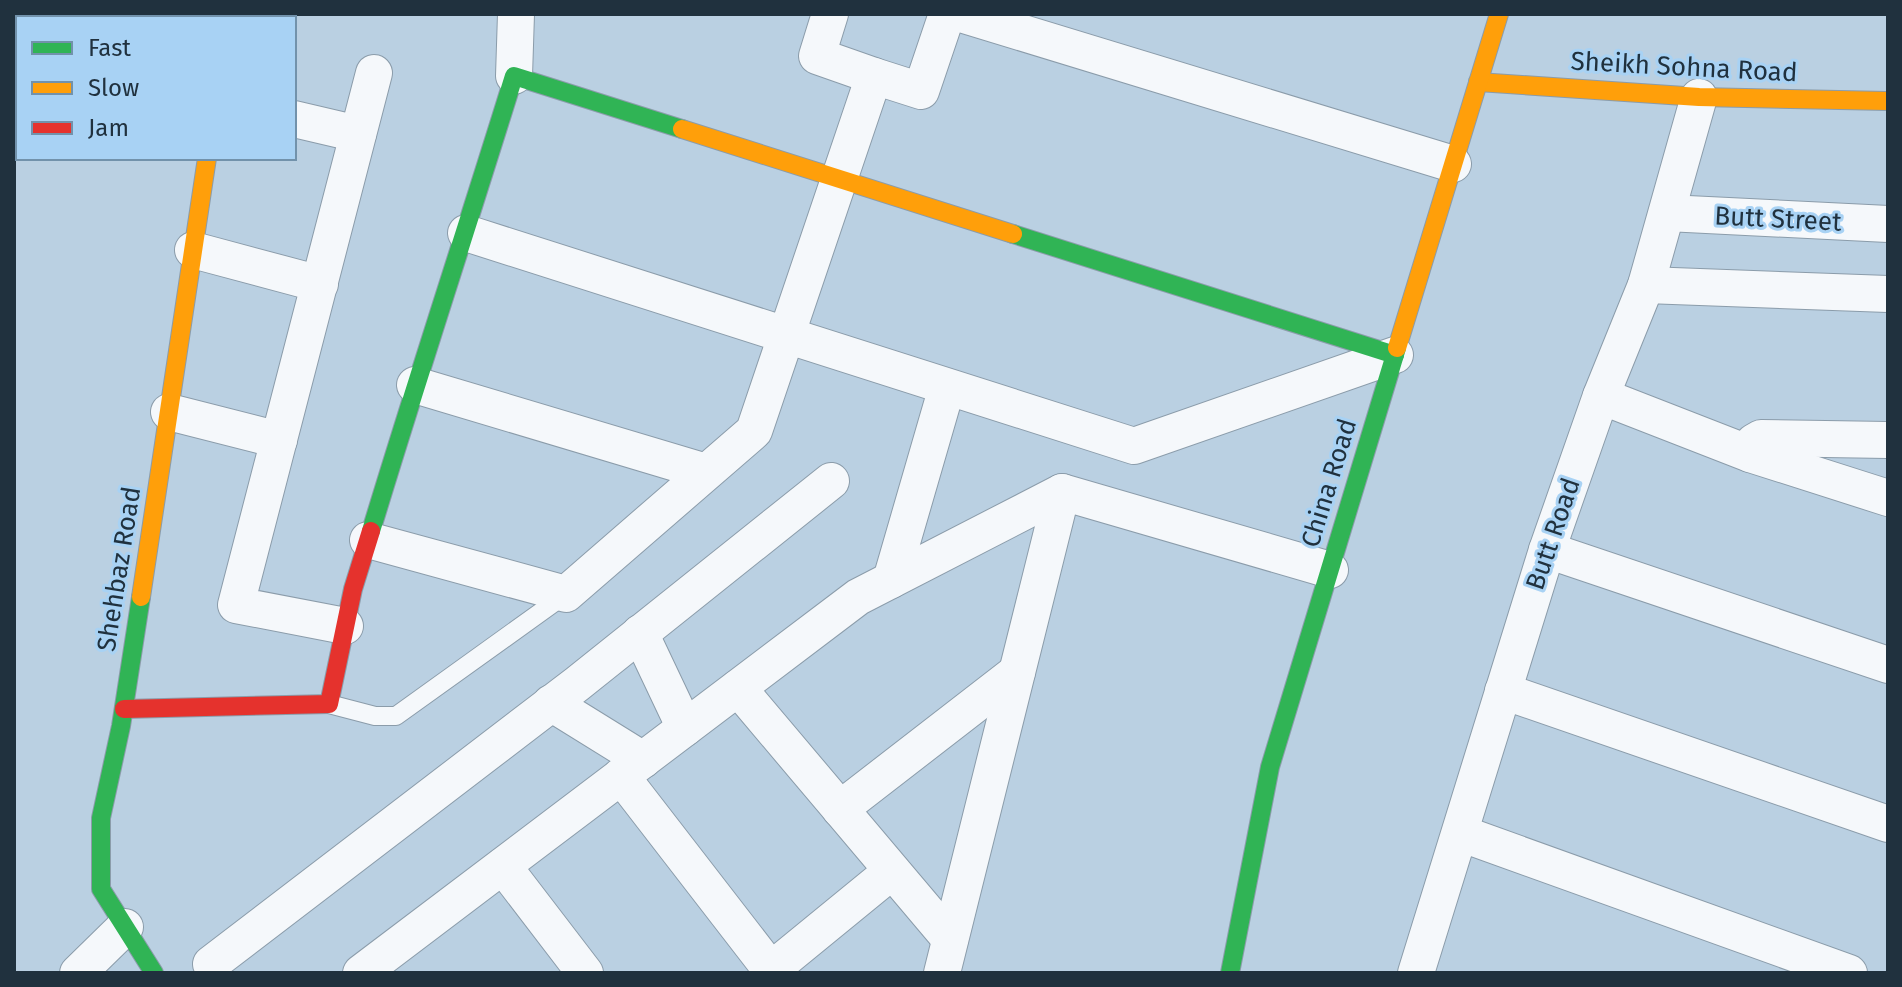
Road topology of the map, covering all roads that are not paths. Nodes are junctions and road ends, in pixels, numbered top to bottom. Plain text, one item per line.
1 (516, 14) edge
2 (830, 14) edge
3 (947, 14) edge
4 (961, 14) edge
5 (1499, 14) edge
6 (374, 73) dead end
7 (514, 76) junction
8 (874, 76) junction
9 (1478, 82) junction
10 (1699, 97) junction
11 (1888, 101) edge
12 (296, 119) edge
13 (358, 134) junction
14 (207, 160) edge
15 (1453, 164) junction
16 (839, 179) junction
17 (1667, 213) junction
18 (1888, 224) edge
19 (466, 233) junction
20 (193, 250) junction
21 (320, 284) junction
22 (1646, 285) junction
23 (1888, 294) edge
24 (786, 335) junction
25 (1395, 355) junction
26 (415, 385) junction
27 (947, 387) junction
28 (1601, 396) junction
29 (169, 412) junction
30 (279, 440) junction
31 (1888, 440) edge
32 (1750, 454) junction
33 (706, 472) junction
34 (831, 481) dead end
35 (1062, 492) junction
36 (1888, 498) edge
37 (368, 540) junction
38 (1547, 550) junction
39 (1330, 570) junction
40 (891, 580) junction
41 (566, 594) junction
42 (345, 626) junction
43 (640, 633) junction
44 (1888, 665) edge
45 (1017, 672) junction
46 (738, 688) junction
47 (1503, 691) junction
48 (551, 703) junction
49 (329, 704) junction
50 (124, 709) junction
51 (685, 728) junction
52 (632, 768) junction
53 (840, 809) junction
54 (1888, 824) edge
55 (1460, 833) junction
56 (503, 866) junction
57 (892, 871) junction
58 (125, 927) junction
59 (946, 956) edge
60 (211, 964) dead end
61 (367, 971) edge
62 (769, 971) edge
63 (78, 973) edge
64 (154, 973) edge
65 (585, 973) edge
66 (1230, 973) edge
67 (1416, 973) edge
68 (1849, 973) edge

1 - 7 street
2 - 8 street
3 - 8 street
4 - 15 street
5 - 9 street, China Road
6 - 13 street
7 - 16 street
7 - 19 street
8 - 16 street
9 - 10 street, Sheikh Sohna Road
9 - 15 street, China Road
10 - 11 street, Sheikh Sohna Road
10 - 17 street, Butt Road
12 - 13 street
13 - 21 street
14 - 20 street, Shehbaz Road
15 - 25 street, China Road
16 - 24 street
16 - 25 street
17 - 18 street, Butt Street
17 - 22 street, Butt Road
19 - 24 street
19 - 26 street
20 - 21 street
20 - 29 street, Shehbaz Road
21 - 30 street
22 - 23 street
22 - 28 street, Butt Road
24 - 27 street
24 - 33 street
25 - 27 street
25 - 39 street, China Road
26 - 33 street
26 - 37 street
27 - 40 street
28 - 32 street
28 - 38 street, Butt Road
29 - 30 street
29 - 50 street, Shehbaz Road
30 - 42 street
31 - 32 street
32 - 36 street
33 - 41 street
34 - 43 street
35 - 39 street
35 - 40 street
35 - 45 street
37 - 41 street
37 - 42 street
38 - 44 street
38 - 47 street, Butt Road
39 - 66 street, China Road
40 - 46 street
41 - 49 lane
42 - 49 street
43 - 48 street
43 - 51 street
45 - 53 street
45 - 59 street
46 - 51 street
46 - 53 street
47 - 54 street
47 - 55 street, Butt Road
48 - 52 street
48 - 60 street
49 - 50 street
50 - 58 street, Shehbaz Road
51 - 52 street
52 - 56 street
52 - 62 street
53 - 57 street
55 - 67 street, Butt Road
55 - 68 street
56 - 61 street
56 - 65 street
57 - 59 street
57 - 62 street
58 - 63 street
58 - 64 street, Shehbaz Road

